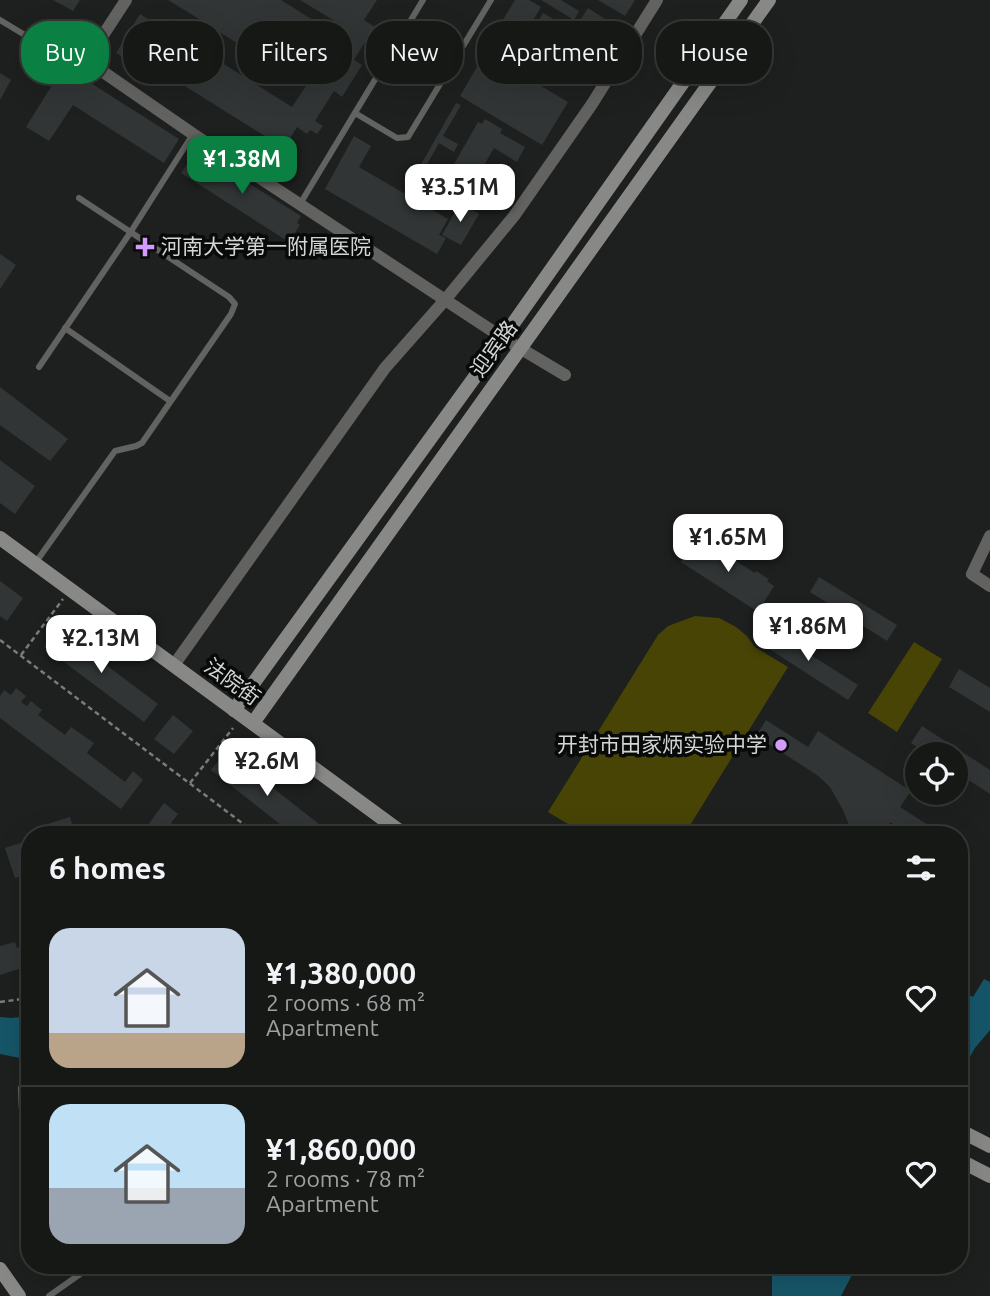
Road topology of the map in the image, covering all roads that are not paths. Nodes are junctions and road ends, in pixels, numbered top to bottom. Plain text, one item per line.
1 (126, 0) edge
2 (423, 0) edge
3 (491, 0) edge
4 (657, 0) edge
5 (741, 0) edge
6 (769, 0) edge
7 (0, 20) edge
8 (109, 26) edge
9 (21, 33) edge
10 (109, 76) edge
11 (355, 113) junction
12 (194, 134) junction
13 (79, 198) dead end
14 (300, 204) junction
15 (130, 233) junction
16 (445, 300) junction
17 (65, 328) junction
18 (503, 338) junction
19 (520, 349) junction
20 (39, 367) dead end
21 (565, 375) dead end
22 (170, 401) junction
23 (990, 536) edge
24 (0, 538) edge
25 (35, 564) junction
26 (990, 586) edge
27 (174, 666) junction
28 (243, 716) junction
29 (393, 826) edge
30 (968, 1135) edge
31 (990, 1146) edge
32 (968, 1165) edge
33 (990, 1176) edge
34 (0, 1269) edge
35 (80, 1274) edge
36 (19, 1296) edge
37 (49, 1296) edge

1 - 8 street
2 - 11 lane
3 - 11 lane
4 - 16 street
5 - 18 main road, 迎宾路
6 - 19 main road, 迎宾路
7 - 9 lane
10 - 12 street
11 - 14 lane
12 - 14 street
12 - 15 lane
13 - 15 lane
14 - 16 street
15 - 17 lane
15 - 22 lane
16 - 18 street
16 - 27 street
17 - 20 lane
17 - 22 lane
18 - 19 street
18 - 28 main road, 迎宾路
19 - 21 street
19 - 28 main road, 迎宾路
22 - 25 lane
23 - 26 street
24 - 25 main road, 法院街
25 - 27 main road, 法院街
27 - 28 main road, 法院街
28 - 29 main road, 法院街
30 - 31 main road
32 - 33 main road
34 - 36 main road
35 - 37 lane

